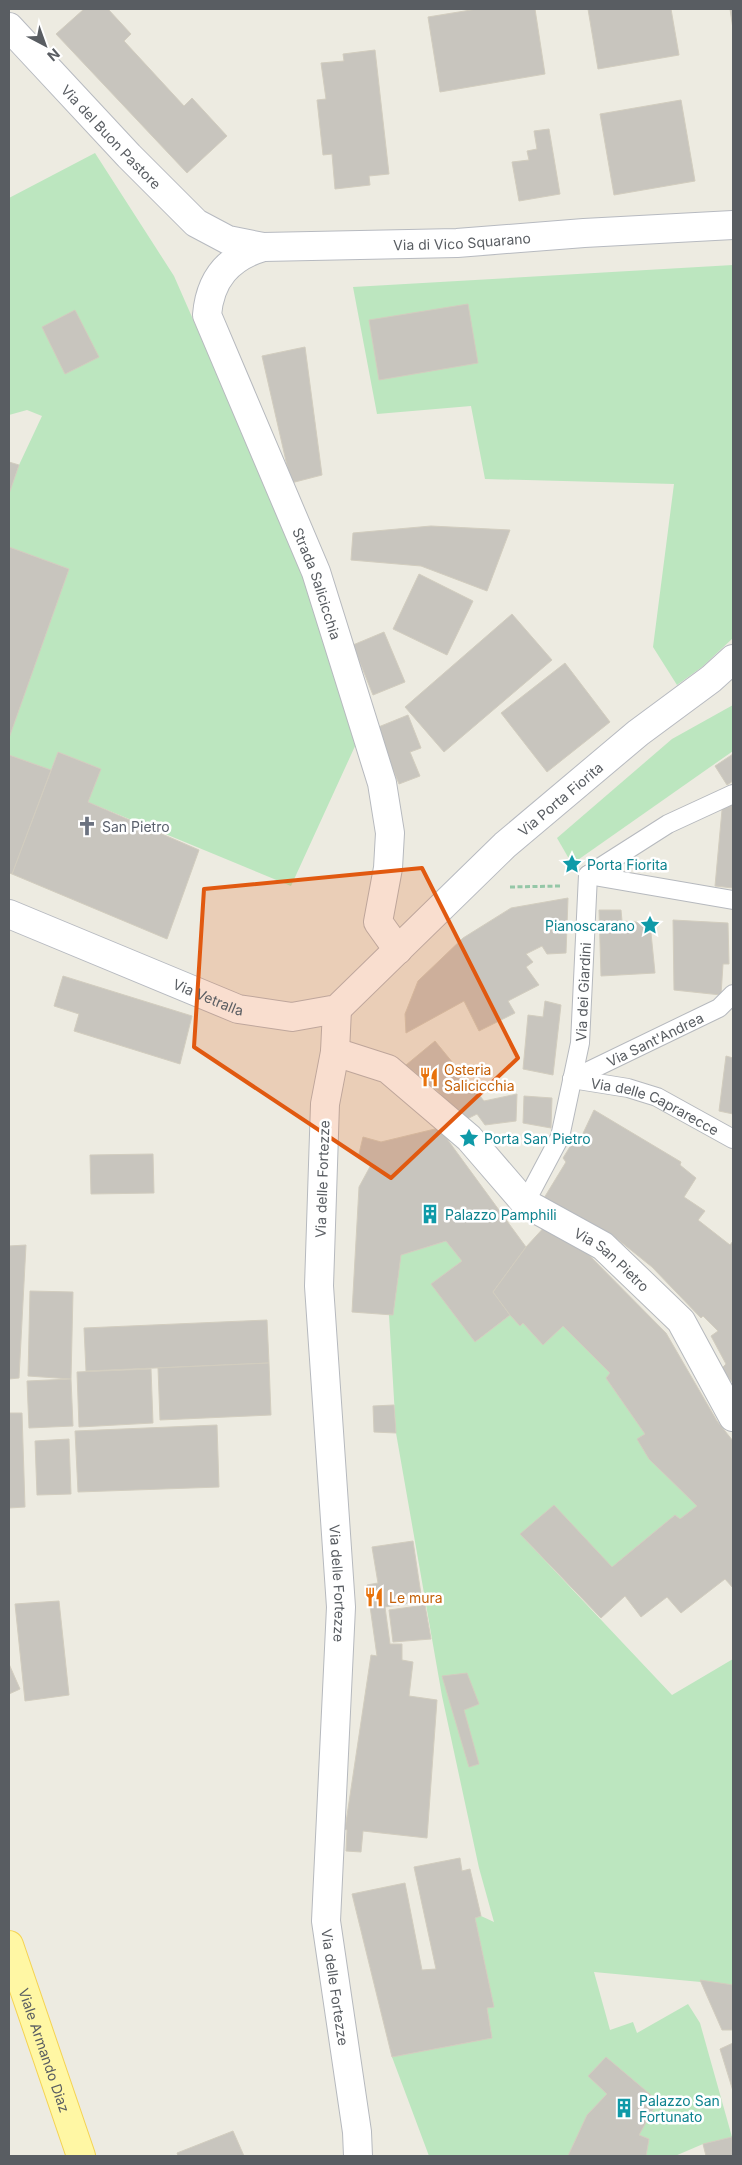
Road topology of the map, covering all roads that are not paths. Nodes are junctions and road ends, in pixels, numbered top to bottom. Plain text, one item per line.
1 (9, 27) edge
2 (196, 223) joint
3 (733, 225) edge
4 (263, 247) junction
5 (733, 659) edge
6 (733, 794) edge
7 (588, 875) junction
8 (733, 900) edge
9 (9, 914) edge
10 (398, 950) junction
11 (733, 994) edge
12 (337, 1010) junction
13 (335, 1052) junction
14 (572, 1079) junction
15 (733, 1139) edge
16 (524, 1203) junction
17 (733, 1417) edge
18 (9, 1945) edge
19 (81, 2156) edge
20 (358, 2156) edge

1 - 2 street, Via del Buon Pastore
2 - 4 street, Via di Vico Squarano
3 - 4 street, Via di Vico Squarano
4 - 10 street, Strada Salicicchia
5 - 10 street, Via Porta Fiorita
6 - 7 lane
7 - 8 lane
7 - 14 lane, Via dei Giardini
9 - 12 street, Via Vetralla
10 - 12 street
11 - 14 lane, Via Sant'Andrea
12 - 13 street, Via delle Fortezze
13 - 16 street, Via San Pietro
13 - 20 street, Via delle Fortezze
14 - 15 lane, Via delle Caprarecce
14 - 16 lane, Via dei Giardini
16 - 17 street, Via San Pietro
18 - 19 main road, Viale Armando Diaz

